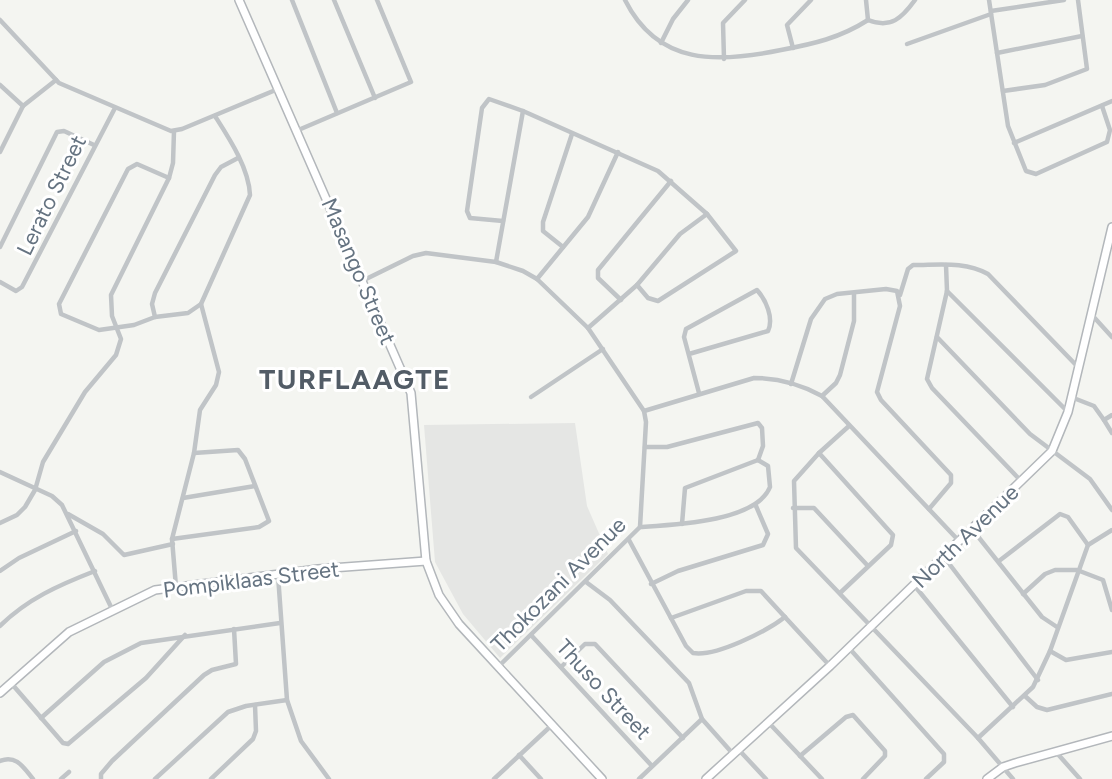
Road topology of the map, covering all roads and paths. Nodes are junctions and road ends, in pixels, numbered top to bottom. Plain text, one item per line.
1 (239, 0) edge
2 (292, 0) edge
3 (334, 0) edge
4 (376, 0) edge
5 (688, 0) edge
6 (745, 0) edge
7 (811, 0) edge
8 (866, 0) edge
9 (915, 0) edge
10 (989, 0) edge
11 (1058, 0) edge
12 (1064, 0) edge
13 (1078, 0) edge
14 (626, 1) edge
15 (991, 13) junction
16 (0, 20) edge
17 (868, 21) junction
18 (1082, 36) junction
19 (661, 43) junction
20 (907, 44) dead end
21 (793, 48) junction
22 (997, 52) junction
23 (724, 59) junction
24 (56, 80) junction
25 (0, 85) edge
26 (278, 90) junction
27 (1003, 91) junction
28 (375, 98) junction
29 (1112, 101) edge
30 (23, 106) junction
31 (1102, 106) junction
32 (115, 108) junction
33 (523, 111) junction
34 (337, 113) junction
35 (215, 116) junction
36 (174, 131) junction
37 (296, 131) junction
38 (572, 134) junction
39 (1014, 143) junction
40 (94, 145) junction
41 (0, 152) edge
42 (618, 153) junction
43 (238, 158) junction
44 (169, 178) junction
45 (671, 181) junction
46 (707, 214) junction
47 (503, 221) junction
48 (1112, 227) edge
49 (0, 247) edge
50 (563, 247) junction
51 (496, 262) junction
52 (946, 265) junction
53 (537, 279) junction
54 (364, 280) junction
55 (0, 282) edge
56 (637, 285) junction
57 (946, 291) junction
58 (854, 293) junction
59 (900, 295) junction
60 (621, 300) junction
61 (201, 304) junction
62 (1090, 313) junction
63 (155, 317) junction
64 (118, 328) junction
65 (588, 328) junction
66 (937, 337) junction
67 (1112, 337) edge
68 (603, 348) junction
69 (689, 354) junction
70 (1077, 366) junction
71 (791, 384) junction
72 (699, 393) junction
73 (822, 396) junction
74 (531, 397) dead end
75 (1071, 397) junction
76 (644, 411) junction
77 (1068, 412) junction
78 (1112, 415) edge
79 (1104, 420) junction
80 (849, 426) junction
81 (1112, 433) edge
82 (645, 447) junction
83 (1052, 451) junction
84 (194, 453) junction
85 (819, 453) junction
86 (758, 459) junction
87 (0, 472) edge
88 (1022, 482) junction
89 (255, 486) junction
90 (35, 490) junction
91 (183, 498) junction
92 (756, 506) junction
93 (793, 508) junction
94 (929, 509) junction
95 (1112, 510) edge
96 (68, 514) junction
97 (0, 523) edge
98 (682, 524) junction
99 (640, 527) junction
100 (972, 529) junction
101 (1112, 530) edge
102 (76, 531) junction
103 (629, 540) junction
104 (172, 541) junction
105 (959, 541) junction
106 (1088, 545) junction
107 (944, 557) junction
108 (426, 561) junction
109 (999, 561) junction
110 (868, 566) junction
111 (1077, 570) junction
112 (0, 571) edge
113 (95, 572) junction
114 (278, 575) junction
115 (586, 582) junction
116 (651, 584) junction
117 (914, 585) junction
118 (176, 586) junction
119 (840, 593) junction
120 (1023, 594) junction
121 (112, 609) junction
122 (1112, 610) edge
123 (785, 617) junction
124 (671, 618) junction
125 (280, 623) junction
126 (872, 625) junction
127 (0, 626) edge
128 (1056, 627) junction
129 (234, 629) junction
130 (185, 635) junction
131 (531, 635) junction
132 (849, 648) junction
133 (1050, 651) junction
134 (1112, 652) edge
135 (830, 666) junction
136 (498, 667) junction
137 (561, 667) junction
138 (1038, 680) junction
139 (11, 682) junction
140 (0, 693) edge
141 (1112, 694) edge
142 (1025, 696) junction
143 (287, 700) junction
144 (255, 705) junction
145 (1013, 707) junction
146 (41, 718) junction
147 (702, 719) junction
148 (768, 722) junction
149 (553, 724) junction
150 (1112, 736) edge
151 (682, 738) junction
152 (978, 738) junction
153 (1055, 751) junction
154 (737, 752) junction
155 (519, 755) junction
156 (800, 756) junction
157 (0, 761) edge
158 (652, 766) junction
159 (1003, 767) junction
160 (69, 772) dead end
161 (33, 779) edge
162 (61, 779) edge
163 (101, 779) edge
164 (155, 779) edge
165 (211, 779) edge
166 (328, 779) edge
167 (494, 779) edge
168 (541, 779) edge
169 (602, 779) edge
170 (639, 779) edge
171 (706, 779) edge
172 (766, 779) edge
173 (822, 779) edge
174 (863, 779) edge
175 (926, 779) edge
176 (987, 779) edge
177 (1013, 779) edge
178 (1080, 779) edge

1 - 26 street, Masango Street
2 - 34 street
3 - 28 street
4 - 28 street
5 - 19 street
6 - 23 street
7 - 21 street
8 - 17 street
9 - 17 street
10 - 15 street
11 - 12 street
11 - 15 street
13 - 18 street
14 - 19 street
15 - 20 street
15 - 22 street
16 - 24 street
17 - 21 street
18 - 22 street
18 - 27 street
19 - 23 street
21 - 23 street
22 - 27 street
24 - 30 street
24 - 32 street
25 - 30 street
26 - 35 street
26 - 37 street, Masango Street
27 - 39 street
28 - 34 street
29 - 31 street
30 - 41 street
31 - 39 street
31 - 39 street
32 - 36 street
32 - 40 street, Lerato Street
33 - 38 street
33 - 47 street
33 - 47 street
34 - 37 street
35 - 36 street
35 - 43 street
36 - 44 street
37 - 54 street, Masango Street
38 - 42 street
38 - 50 street
40 - 49 street
40 - 55 street, Lerato Street
42 - 45 street
42 - 50 street
43 - 61 street
43 - 63 street
44 - 64 street
44 - 64 street
45 - 46 street
45 - 60 street
46 - 56 street
46 - 56 street
47 - 51 street
48 - 62 street, North Avenue
50 - 53 street
51 - 53 street
51 - 54 street
52 - 57 street
52 - 59 street
52 - 70 street
53 - 65 street
54 - 108 street, Masango Street
56 - 60 street
57 - 66 street
57 - 77 street
58 - 59 street
58 - 71 street
58 - 73 street
59 - 94 street
60 - 65 street
61 - 63 street
61 - 84 street
62 - 67 street
62 - 70 street, North Avenue
63 - 64 street
64 - 90 street
65 - 68 street
66 - 83 street
66 - 88 street
68 - 74 street
68 - 76 street
69 - 69 street
69 - 72 street
70 - 75 street, North Avenue
71 - 72 street
71 - 73 street
72 - 76 street
73 - 80 street
75 - 77 street, North Avenue
75 - 79 street
76 - 82 street, Thokozani Avenue
77 - 83 street, North Avenue
78 - 79 street
79 - 81 street
80 - 85 street
80 - 94 street
82 - 86 street
82 - 99 street, Thokozani Avenue
83 - 88 street, North Avenue
83 - 95 street
84 - 89 street
84 - 91 street
85 - 93 street
85 - 110 street
86 - 92 street
86 - 98 street
87 - 90 street
88 - 100 street, North Avenue
89 - 91 street
89 - 104 street
90 - 96 street
90 - 97 street
91 - 104 street
92 - 98 street
92 - 116 street
93 - 110 street
93 - 119 street
94 - 105 street
96 - 102 street
96 - 104 street
98 - 99 street
99 - 103 street, Thokozani Avenue
100 - 105 street, North Avenue
100 - 109 street
101 - 106 street
102 - 112 street
102 - 113 street
103 - 115 street, Thokozani Avenue
103 - 116 street
104 - 118 street
105 - 107 street, North Avenue
106 - 109 street
106 - 111 street
107 - 117 street, North Avenue
107 - 138 street
108 - 114 street, Pompiklaas Street
108 - 136 street, Masango Street
109 - 120 street
110 - 119 street
111 - 120 street
111 - 122 street
111 - 128 street
113 - 121 street
113 - 127 street
114 - 118 street, Pompiklaas Street
114 - 125 street
115 - 131 street, Thokozani Avenue
115 - 147 street
116 - 124 street
117 - 126 street, North Avenue
117 - 145 street
118 - 121 street, Pompiklaas Street
119 - 126 street
120 - 128 street
121 - 139 street, Pompiklaas Street
123 - 124 street
123 - 124 street
123 - 135 street
125 - 129 street
125 - 143 street
126 - 132 street, North Avenue
126 - 152 street
128 - 133 street
129 - 130 street
129 - 163 street
130 - 146 street
130 - 146 street
131 - 136 street, Thokozani Avenue
131 - 137 street, Thuso Street
132 - 135 street, North Avenue
132 - 175 street
133 - 134 street
133 - 138 street
135 - 148 street, North Avenue
136 - 149 street, Masango Street
137 - 151 street
137 - 158 street, Thuso Street
138 - 142 street
139 - 140 street, Pompiklaas Street
139 - 146 street
141 - 142 street
142 - 145 street
143 - 144 street
143 - 166 street
144 - 164 street
144 - 165 street
145 - 152 street
147 - 151 street
147 - 154 street
148 - 154 street, North Avenue
148 - 156 street
149 - 155 street
149 - 169 street, Masango Street
150 - 153 street
151 - 158 street
152 - 159 street
153 - 159 street
153 - 178 street
154 - 171 street, North Avenue
154 - 172 street
155 - 167 street
155 - 168 street
156 - 173 street
156 - 174 street
157 - 161 street
158 - 170 street
159 - 176 street
159 - 177 street
160 - 162 street

